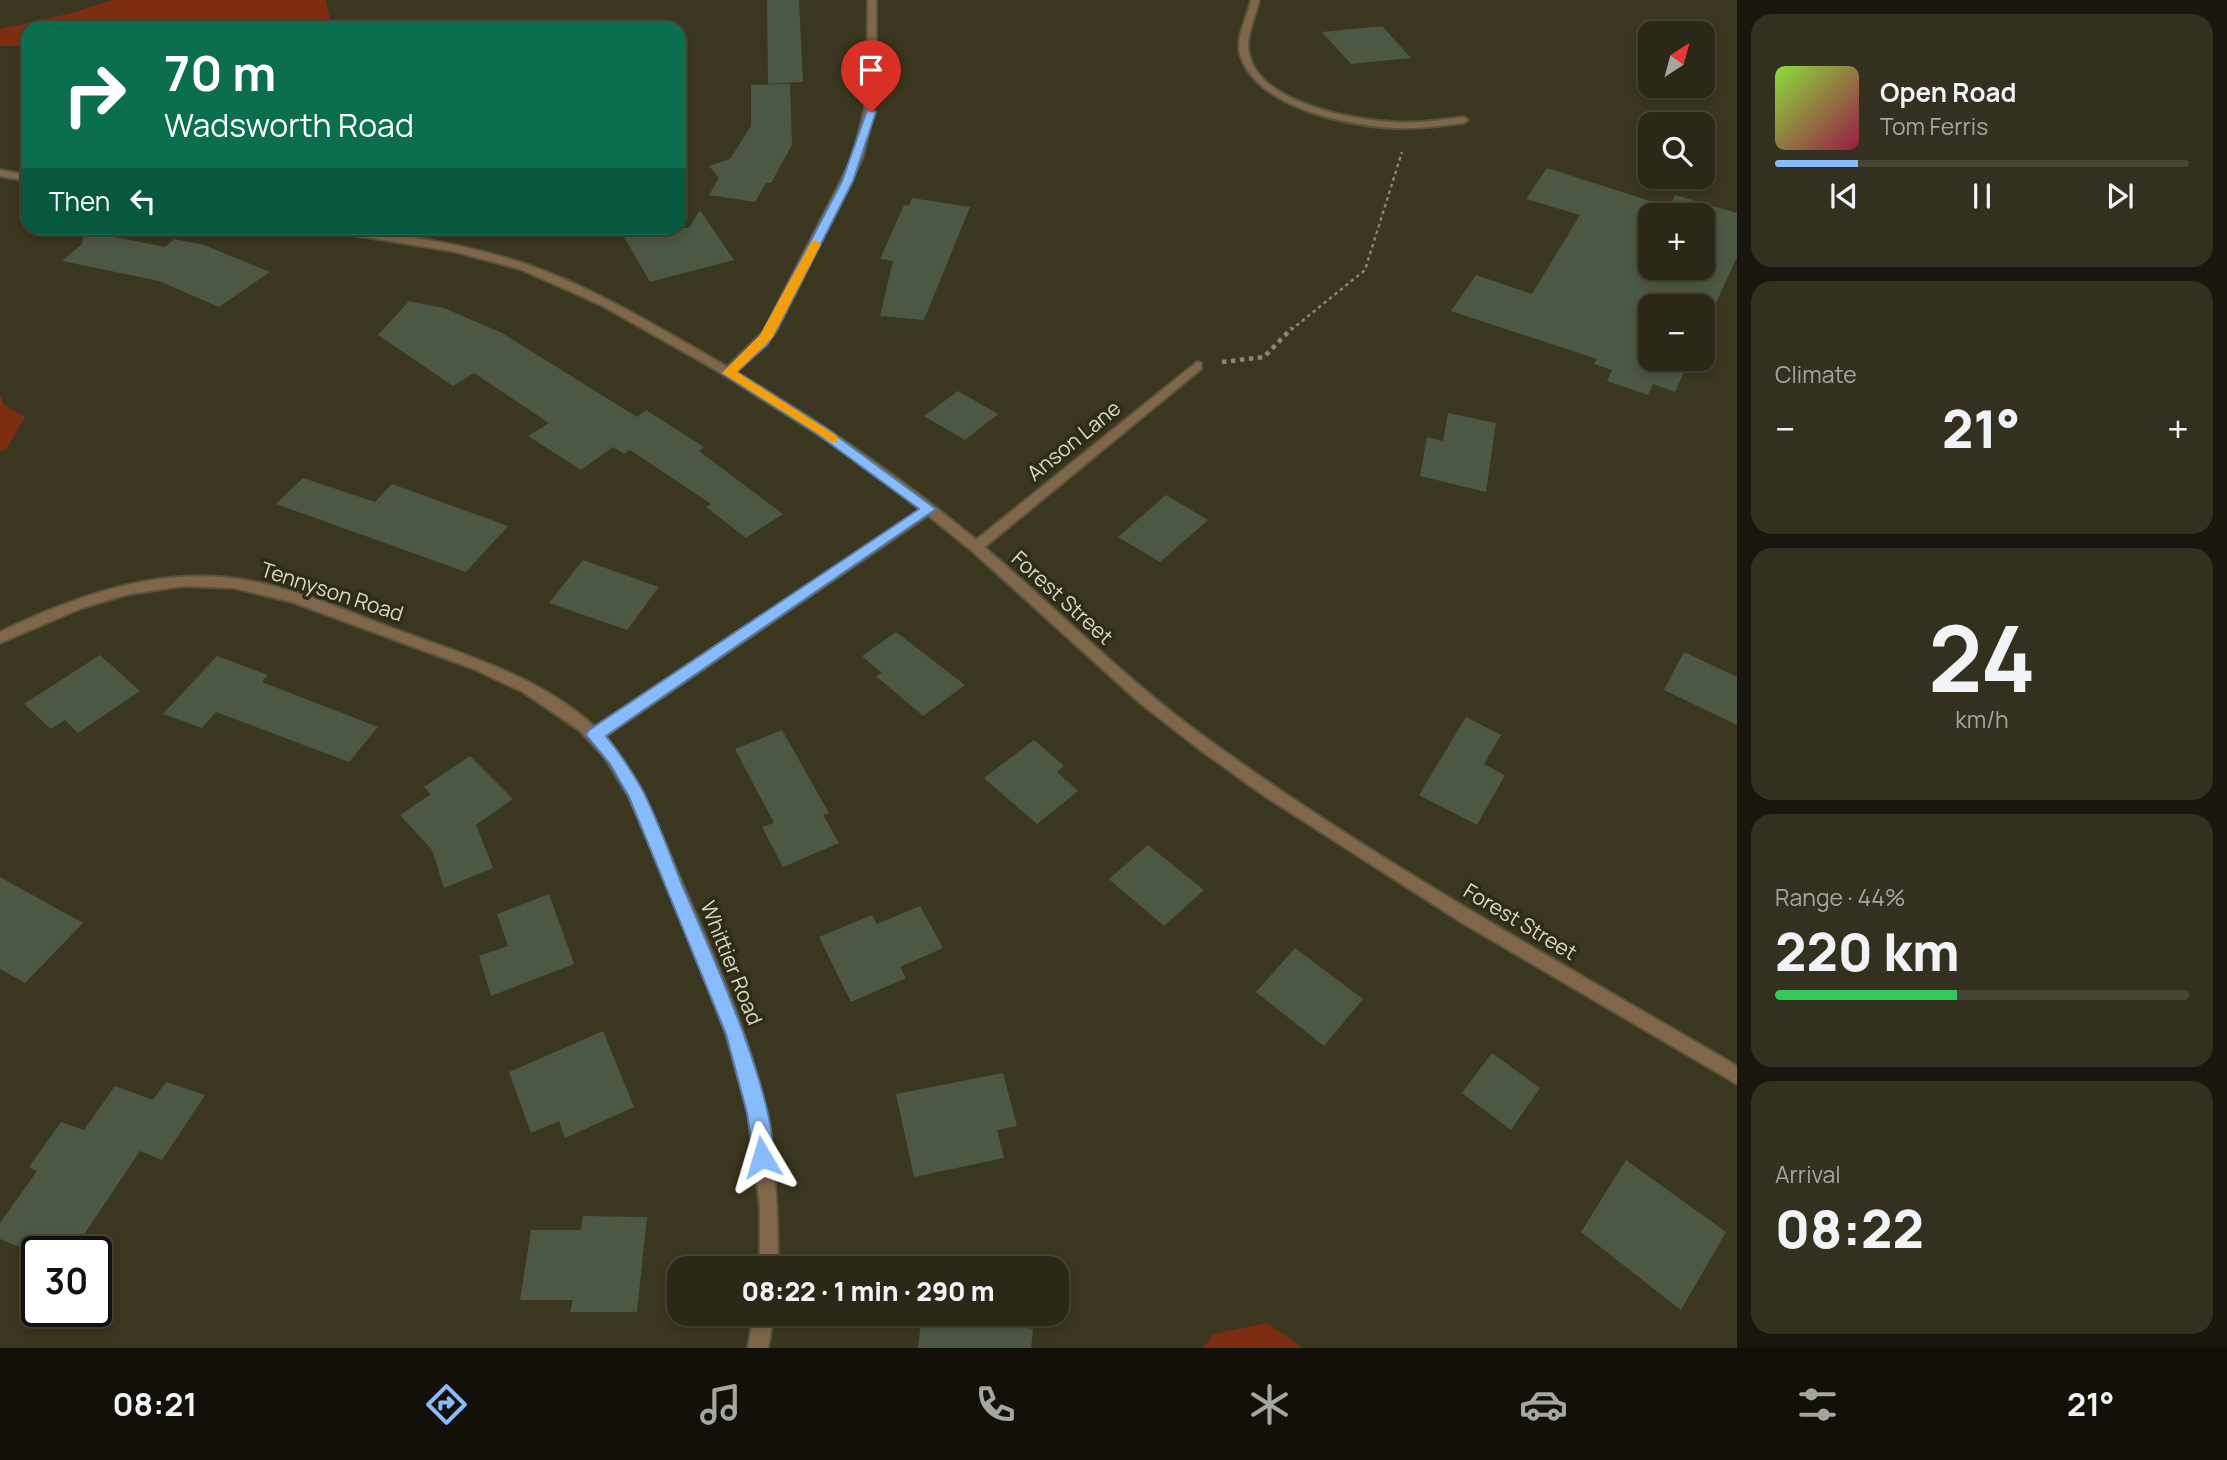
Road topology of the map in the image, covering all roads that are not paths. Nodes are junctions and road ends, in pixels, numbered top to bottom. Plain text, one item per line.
1 (872, 0) edge
2 (1255, 0) edge
3 (1463, 120) dead end
4 (0, 173) edge
5 (21, 177) edge
6 (370, 235) edge
7 (1197, 366) road end
8 (728, 373) junction
9 (929, 509) junction
10 (976, 547) junction
11 (0, 638) edge
12 (595, 735) junction
13 (1737, 1076) edge
14 (769, 1256) edge
15 (762, 1326) edge
16 (758, 1348) edge

1 - 8 street
2 - 3 street
4 - 5 street
6 - 8 street, Forest Street
7 - 10 street, Anson Lane
8 - 9 street, Forest Street
9 - 10 street, Forest Street
9 - 12 street
10 - 13 street, Forest Street
11 - 12 street, Tennyson Road
12 - 14 street, Whittier Road
15 - 16 street

